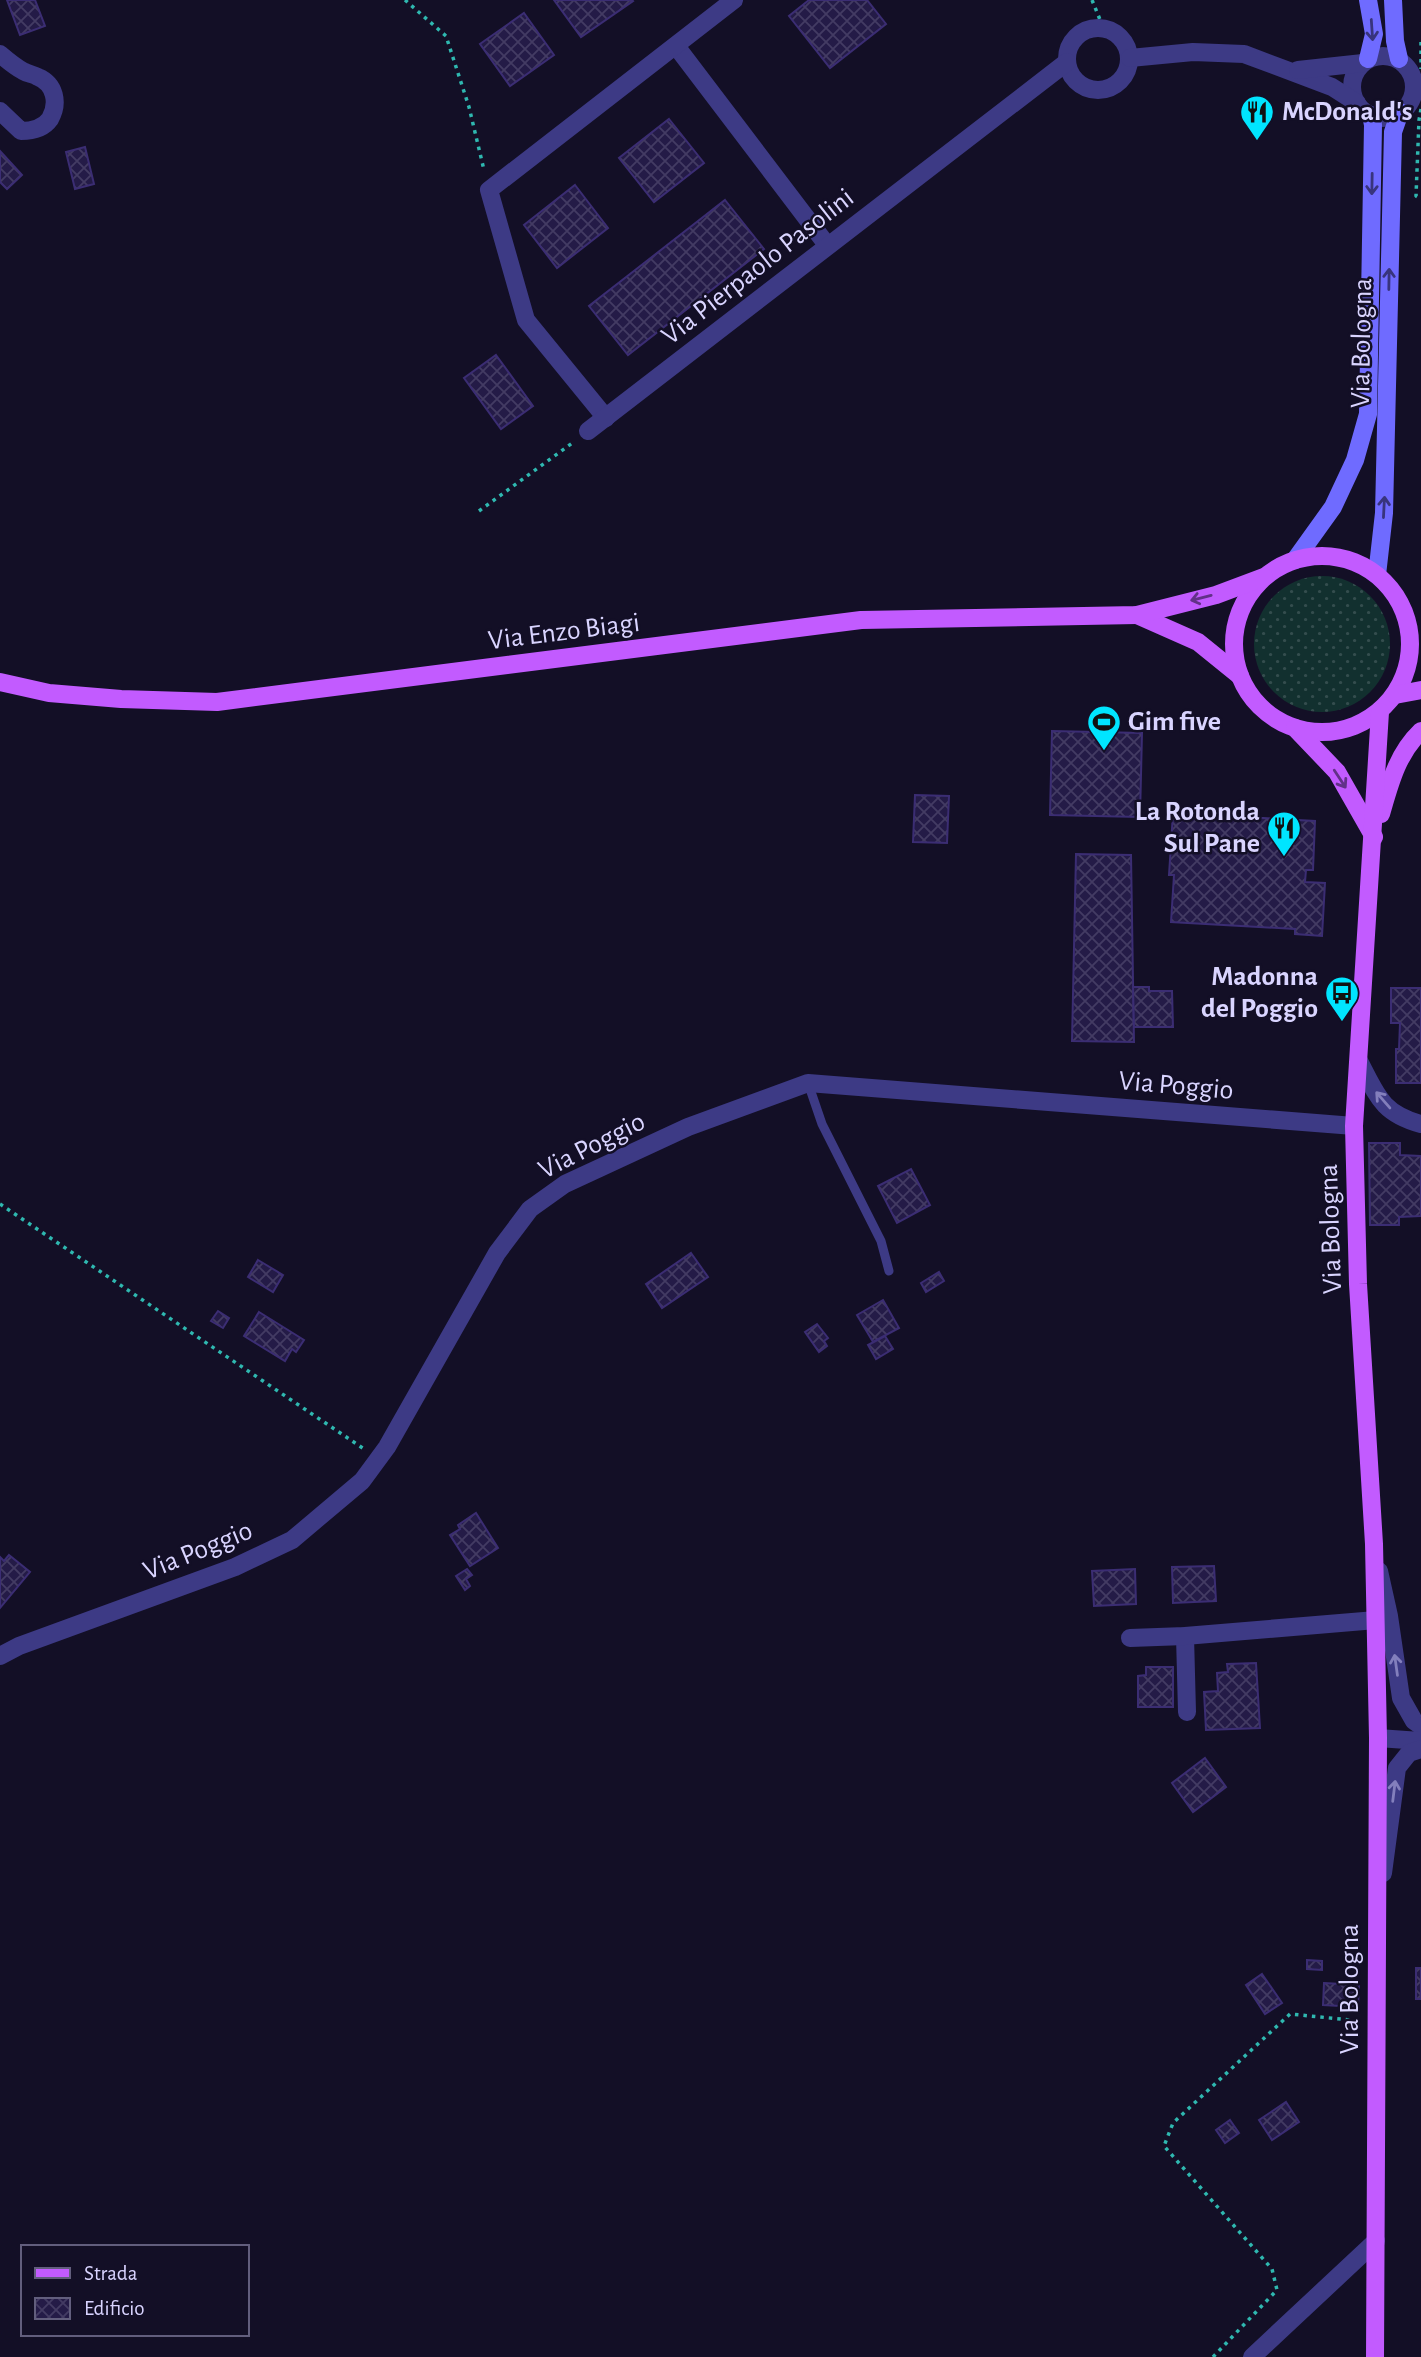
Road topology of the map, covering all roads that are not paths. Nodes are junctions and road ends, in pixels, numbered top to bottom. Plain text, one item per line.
1 (734, 0) edge
2 (1368, 0) edge
3 (1393, 0) edge
4 (676, 46) junction
5 (0, 54) edge
6 (1130, 58) junction
7 (1399, 60) junction
8 (1366, 61) junction
9 (1067, 62) junction
10 (1291, 71) junction
11 (1357, 103) junction
12 (0, 111) edge
13 (1400, 112) junction
14 (1371, 116) junction
15 (827, 245) junction
16 (606, 418) junction
17 (588, 431) road end
18 (1296, 560) junction
19 (1377, 575) junction
20 (1264, 577) junction
21 (1402, 606) junction
22 (1137, 615) junction
23 (1421, 620) edge
24 (1240, 676) junction
25 (0, 682) edge
26 (1421, 690) edge
27 (1395, 695) junction
28 (1380, 712) junction
29 (1295, 728) junction
30 (1421, 731) edge
31 (1374, 837) junction
32 (1359, 1060) junction
33 (808, 1083) junction
34 (1421, 1124) edge
35 (1354, 1126) junction
36 (889, 1271) dead end
37 (1374, 1545) junction
38 (1376, 1620) junction
39 (1185, 1636) junction
40 (1130, 1638) dead end
41 (0, 1656) edge
42 (1187, 1712) dead end
43 (1421, 1726) edge
44 (1378, 1738) junction
45 (1421, 1741) edge
46 (1421, 1749) edge
47 (1376, 1932) junction
48 (1376, 2241) junction
49 (1252, 2357) edge
50 (1375, 2357) edge

1 - 4 street
2 -> 8 main road
3 - 7 main road, Via Bologna
4 - 15 street
4 - 16 street
5 - 12 street
6 - 9 street
6 - 9 street
6 - 10 street
7 - 8 street
7 - 13 street, Via Bologna
8 - 10 street
8 - 11 street
9 - 15 street, Via Pierpaolo Pasolini
10 - 11 street
11 - 14 street
13 - 14 street
19 -> 13 main road, Via Bologna
14 -> 18 main road, Via Bologna
15 - 16 street, Via Pierpaolo Pasolini
16 - 17 street, Via Pierpaolo Pasolini
18 - 19 main road, Via Bologna
18 - 20 main road, Via Bologna
19 - 21 main road, Via Bologna
20 -> 22 main road, Via Enzo Biagi
20 - 24 main road, Via Bologna
21 - 23 main road
21 - 27 main road, Via Bologna
22 - 24 main road, Via Enzo Biagi
22 - 25 main road, Via Enzo Biagi
24 - 29 main road, Via Bologna
26 - 27 main road
27 - 28 main road, Via Bologna
28 - 29 main road, Via Bologna
28 - 31 main road, Via Bologna
29 -> 31 main road, Via Bologna
30 - 31 main road
31 - 32 main road, Via Bologna
34 -> 32 street
32 - 35 main road, Via Bologna
33 - 35 street, Via Poggio
33 - 36 lane
33 - 41 street, Via Poggio
35 - 37 main road, Via Bologna
37 - 38 main road, Via Bologna
43 -> 37 street
38 - 39 street
38 - 44 main road, Via Bologna
39 - 40 street
39 - 42 street
44 - 45 street
44 - 47 main road, Via Bologna
47 -> 46 street
47 - 48 main road, Via Bologna
48 - 49 street
48 - 50 main road, Via Bologna

